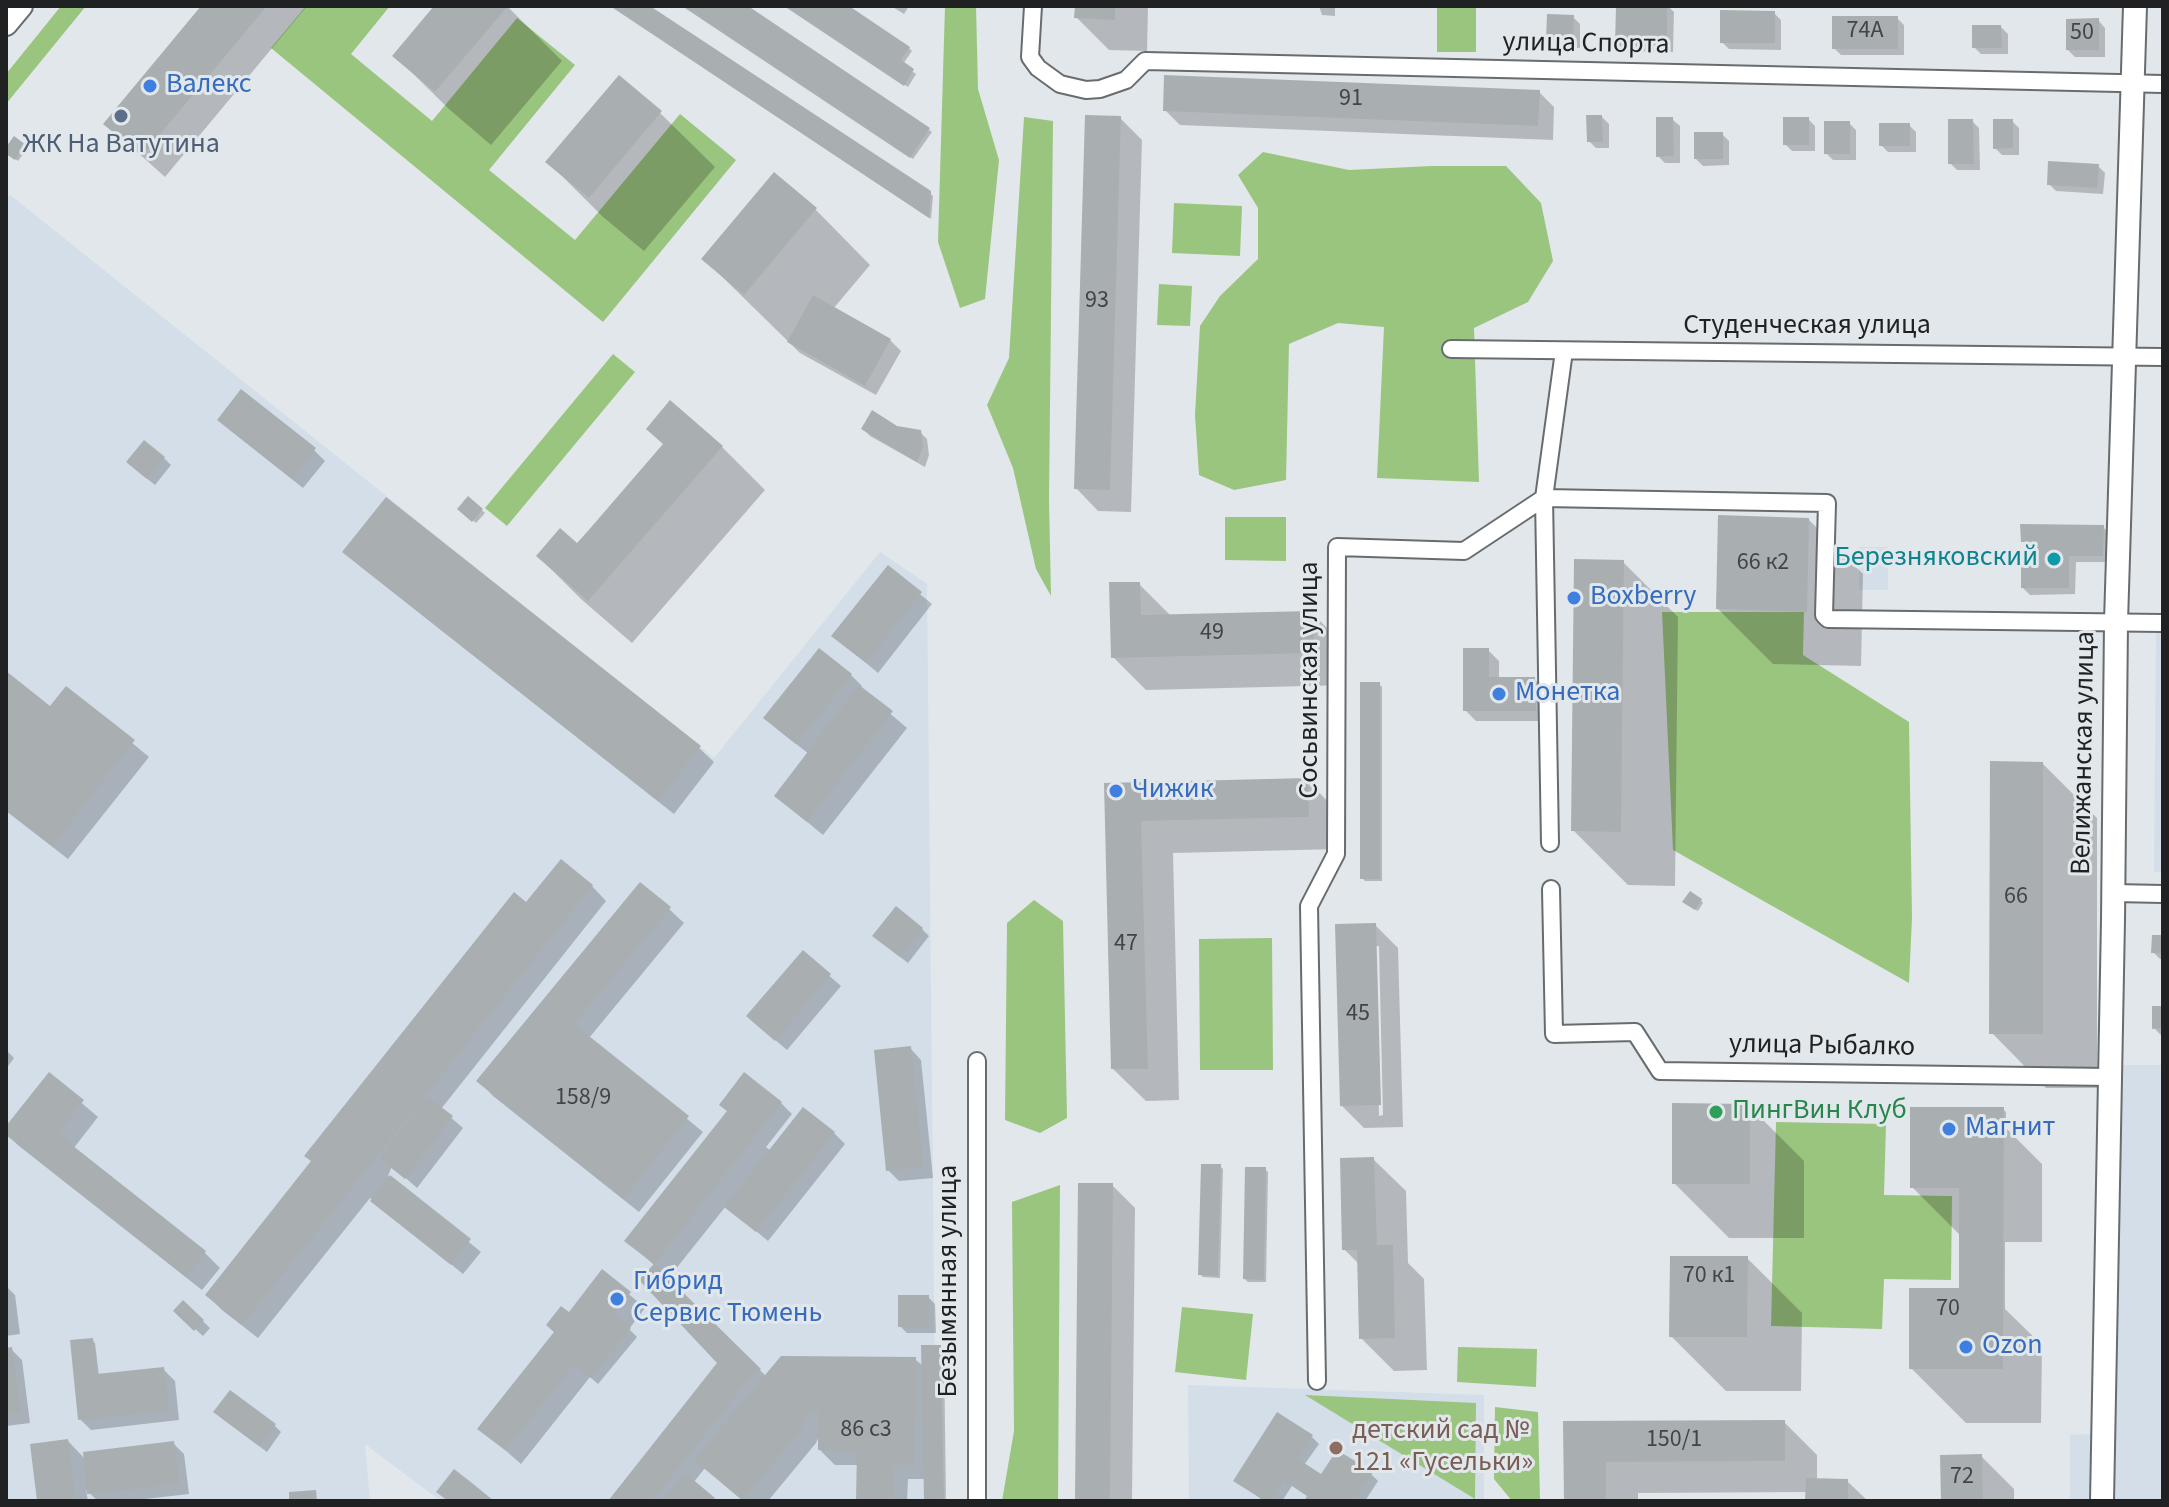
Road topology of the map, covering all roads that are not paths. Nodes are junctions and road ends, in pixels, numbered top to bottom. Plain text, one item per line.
1 (21, 6) edge
2 (1033, 6) edge
3 (2135, 6) edge
4 (6, 24) edge
5 (2134, 83) junction
6 (2163, 84) edge
7 (1451, 349) dead end
8 (1564, 351) junction
9 (2123, 357) junction
10 (2163, 357) edge
11 (1544, 498) junction
12 (2116, 622) junction
13 (2163, 623) edge
14 (1550, 843) dead end
15 (1551, 889) dead end
16 (2114, 893) junction
17 (2163, 894) edge
18 (977, 1061) dead end
19 (2110, 1077) junction
20 (1317, 1381) dead end
21 (977, 1501) edge
22 (2102, 1501) edge

1 - 4 street
2 - 5 street, улица Спорта
3 - 5 street, Велижанская улица
5 - 6 street, улица Спорта
5 - 9 street, Велижанская улица
7 - 8 street, Студенческая улица
8 - 9 street, Студенческая улица
8 - 11 street
9 - 10 street, Студенческая улица
9 - 12 street, Велижанская улица
11 - 12 street
11 - 14 street
11 - 20 street, Сосьвинская улица
12 - 13 street
12 - 16 street, Велижанская улица
15 - 19 street, улица Рыбалко
16 - 17 street
16 - 19 street, Велижанская улица
18 - 21 street, Безымянная улица
19 - 22 street, Велижанская улица

